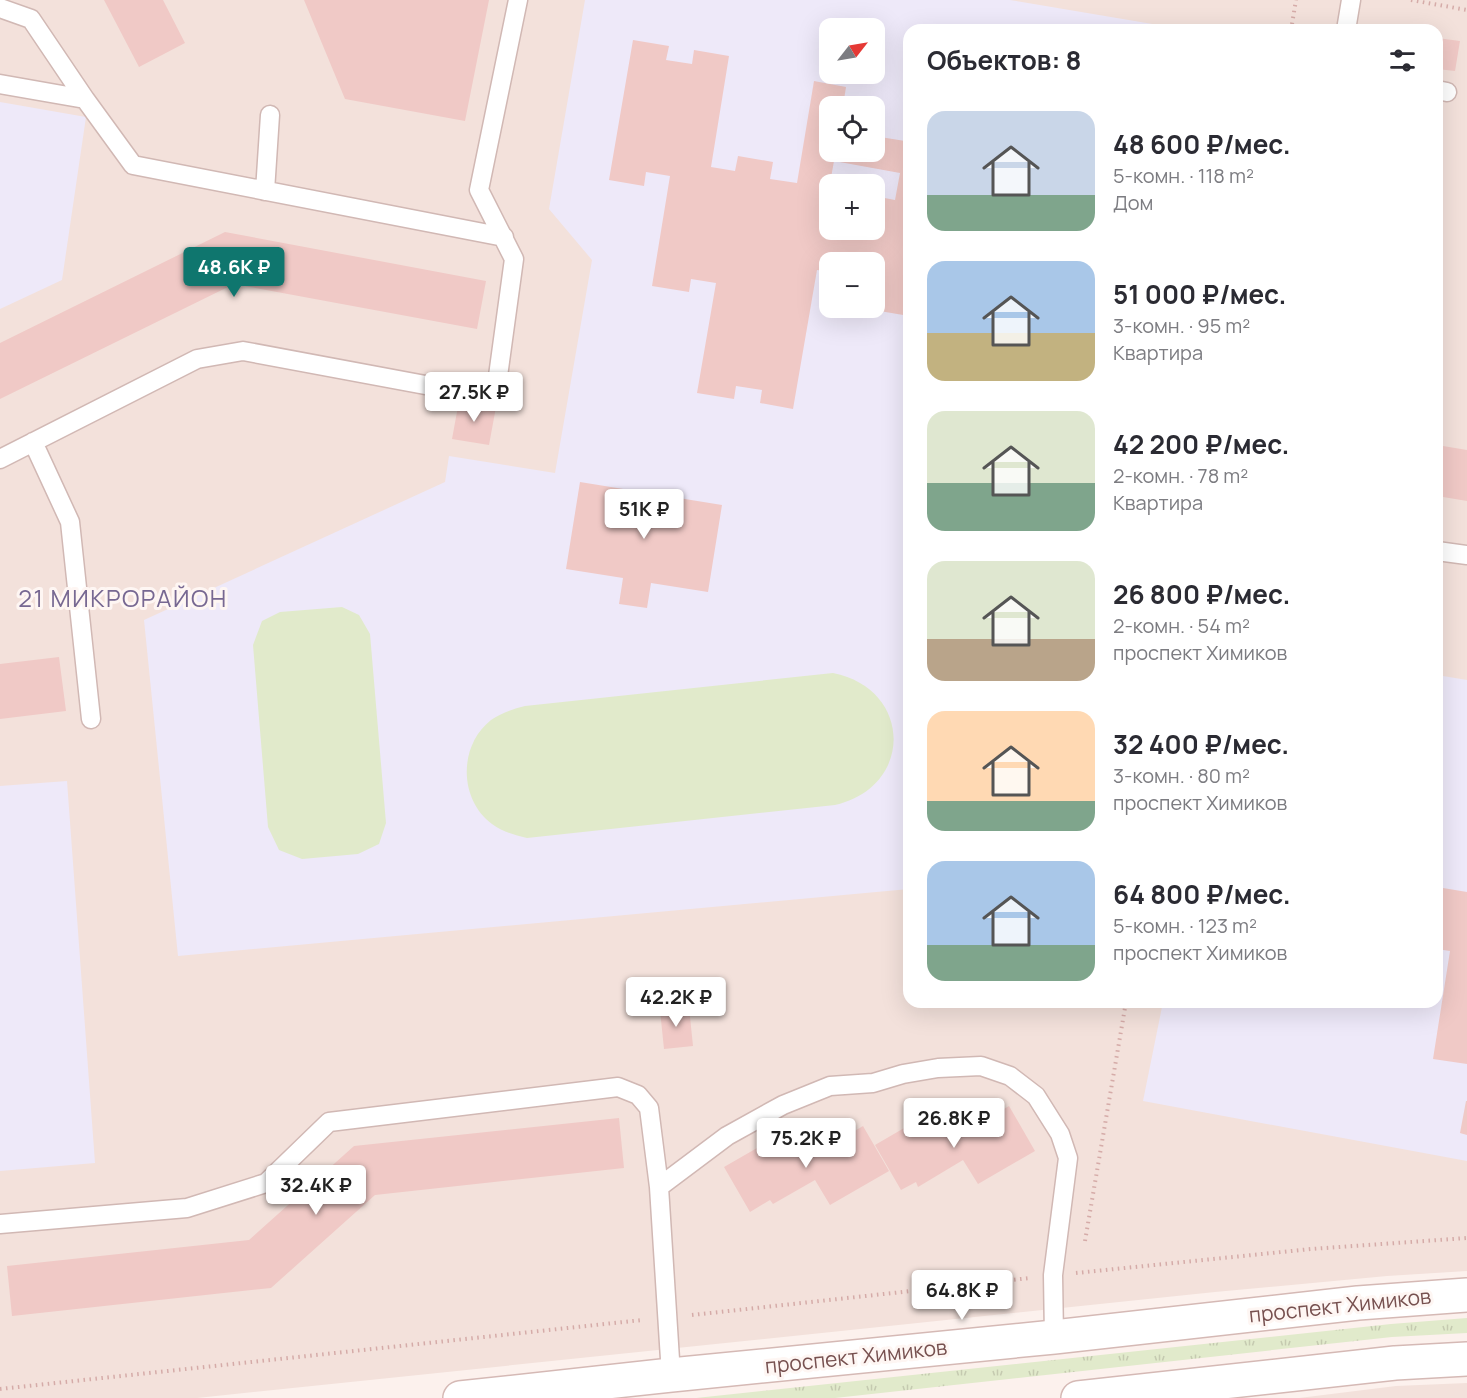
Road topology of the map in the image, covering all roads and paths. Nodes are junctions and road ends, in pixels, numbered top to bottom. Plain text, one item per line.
1 (518, 0) edge
2 (1296, 0) edge
3 (1351, 0) edge
4 (1411, 0) edge
5 (0, 8) edge
6 (1467, 10) edge
7 (1292, 24) edge
8 (1347, 24) edge
9 (0, 84) edge
10 (85, 99) junction
11 (270, 115) dead end
12 (265, 191) junction
13 (504, 237) junction
14 (33, 442) junction
15 (0, 459) edge
16 (1443, 552) edge
17 (1467, 555) edge
18 (91, 719) dead end
19 (1125, 1008) edge
20 (659, 1186) junction
21 (0, 1224) edge
22 (1467, 1238) edge
23 (1084, 1249) dead end
24 (1053, 1275) junction
25 (1467, 1295) edge
26 (667, 1317) junction
27 (1054, 1337) junction
28 (1467, 1359) edge
29 (670, 1375) junction
30 (0, 1389) edge
31 (460, 1398) edge
32 (1078, 1398) edge

1 - 13 lane
2 - 7 path
3 - 8 lane
4 - 6 path
5 - 10 lane
9 - 10 lane
10 - 12 lane
11 - 12 lane
12 - 13 lane
13 - 14 lane
14 - 15 lane
14 - 18 lane
16 - 17 lane
19 - 23 path
20 - 21 lane
20 - 24 lane
20 - 26 lane
22 - 24 path
24 - 26 path
24 - 27 lane
25 - 27 main road, проспект Химиков
26 - 29 lane
26 - 30 path
27 - 29 main road, проспект Химиков
28 - 32 main road
29 - 31 main road, проспект Химиков

